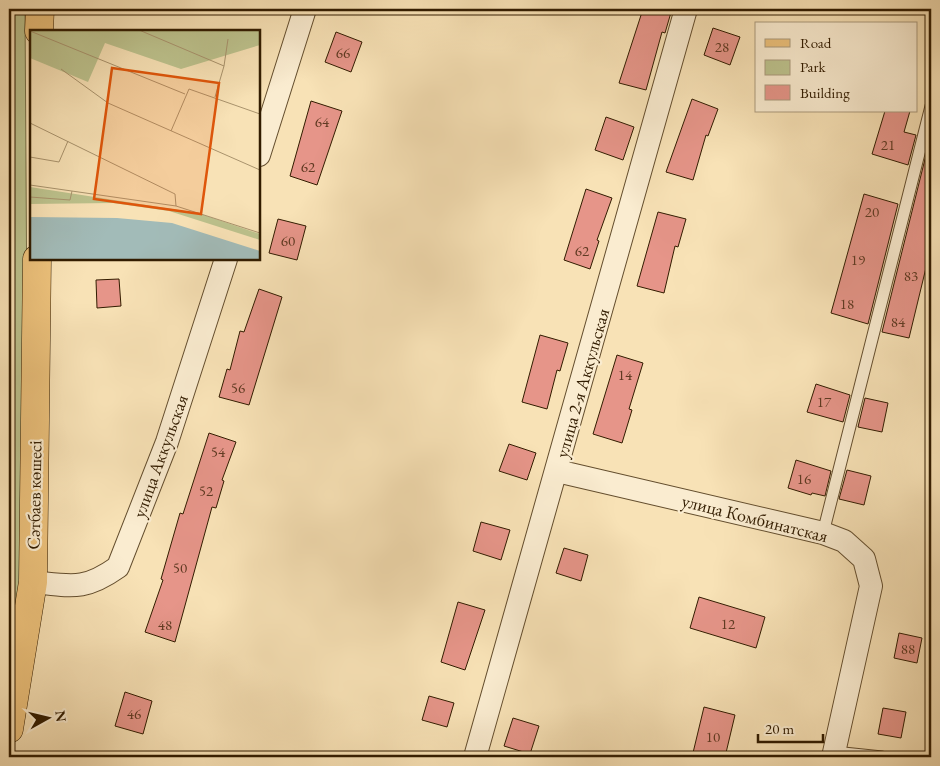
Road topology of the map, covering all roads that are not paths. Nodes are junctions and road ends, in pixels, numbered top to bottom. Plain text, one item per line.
1 (40, 9) edge
2 (305, 9) edge
3 (686, 9) edge
4 (39, 30) edge
5 (931, 106) edge
6 (260, 152) edge
7 (37, 260) edge
8 (226, 260) edge
9 (557, 471) junction
10 (823, 533) junction
11 (34, 582) junction
12 (9, 729) edge
13 (833, 754) edge
14 (475, 757) edge
15 (882, 757) edge

1 - 4 main road
2 - 6 street
3 - 9 street, улица 2-я Аккульская
5 - 10 lane
7 - 11 main road, Сәтбаев көшесі
8 - 11 street, улица Аккульская
9 - 10 street, улица Комбинатская
9 - 14 street, улица 2-я Аккульская
10 - 13 street, улица Комбинатская
11 - 12 main road, Сәтбаев көшесі
13 - 15 lane

